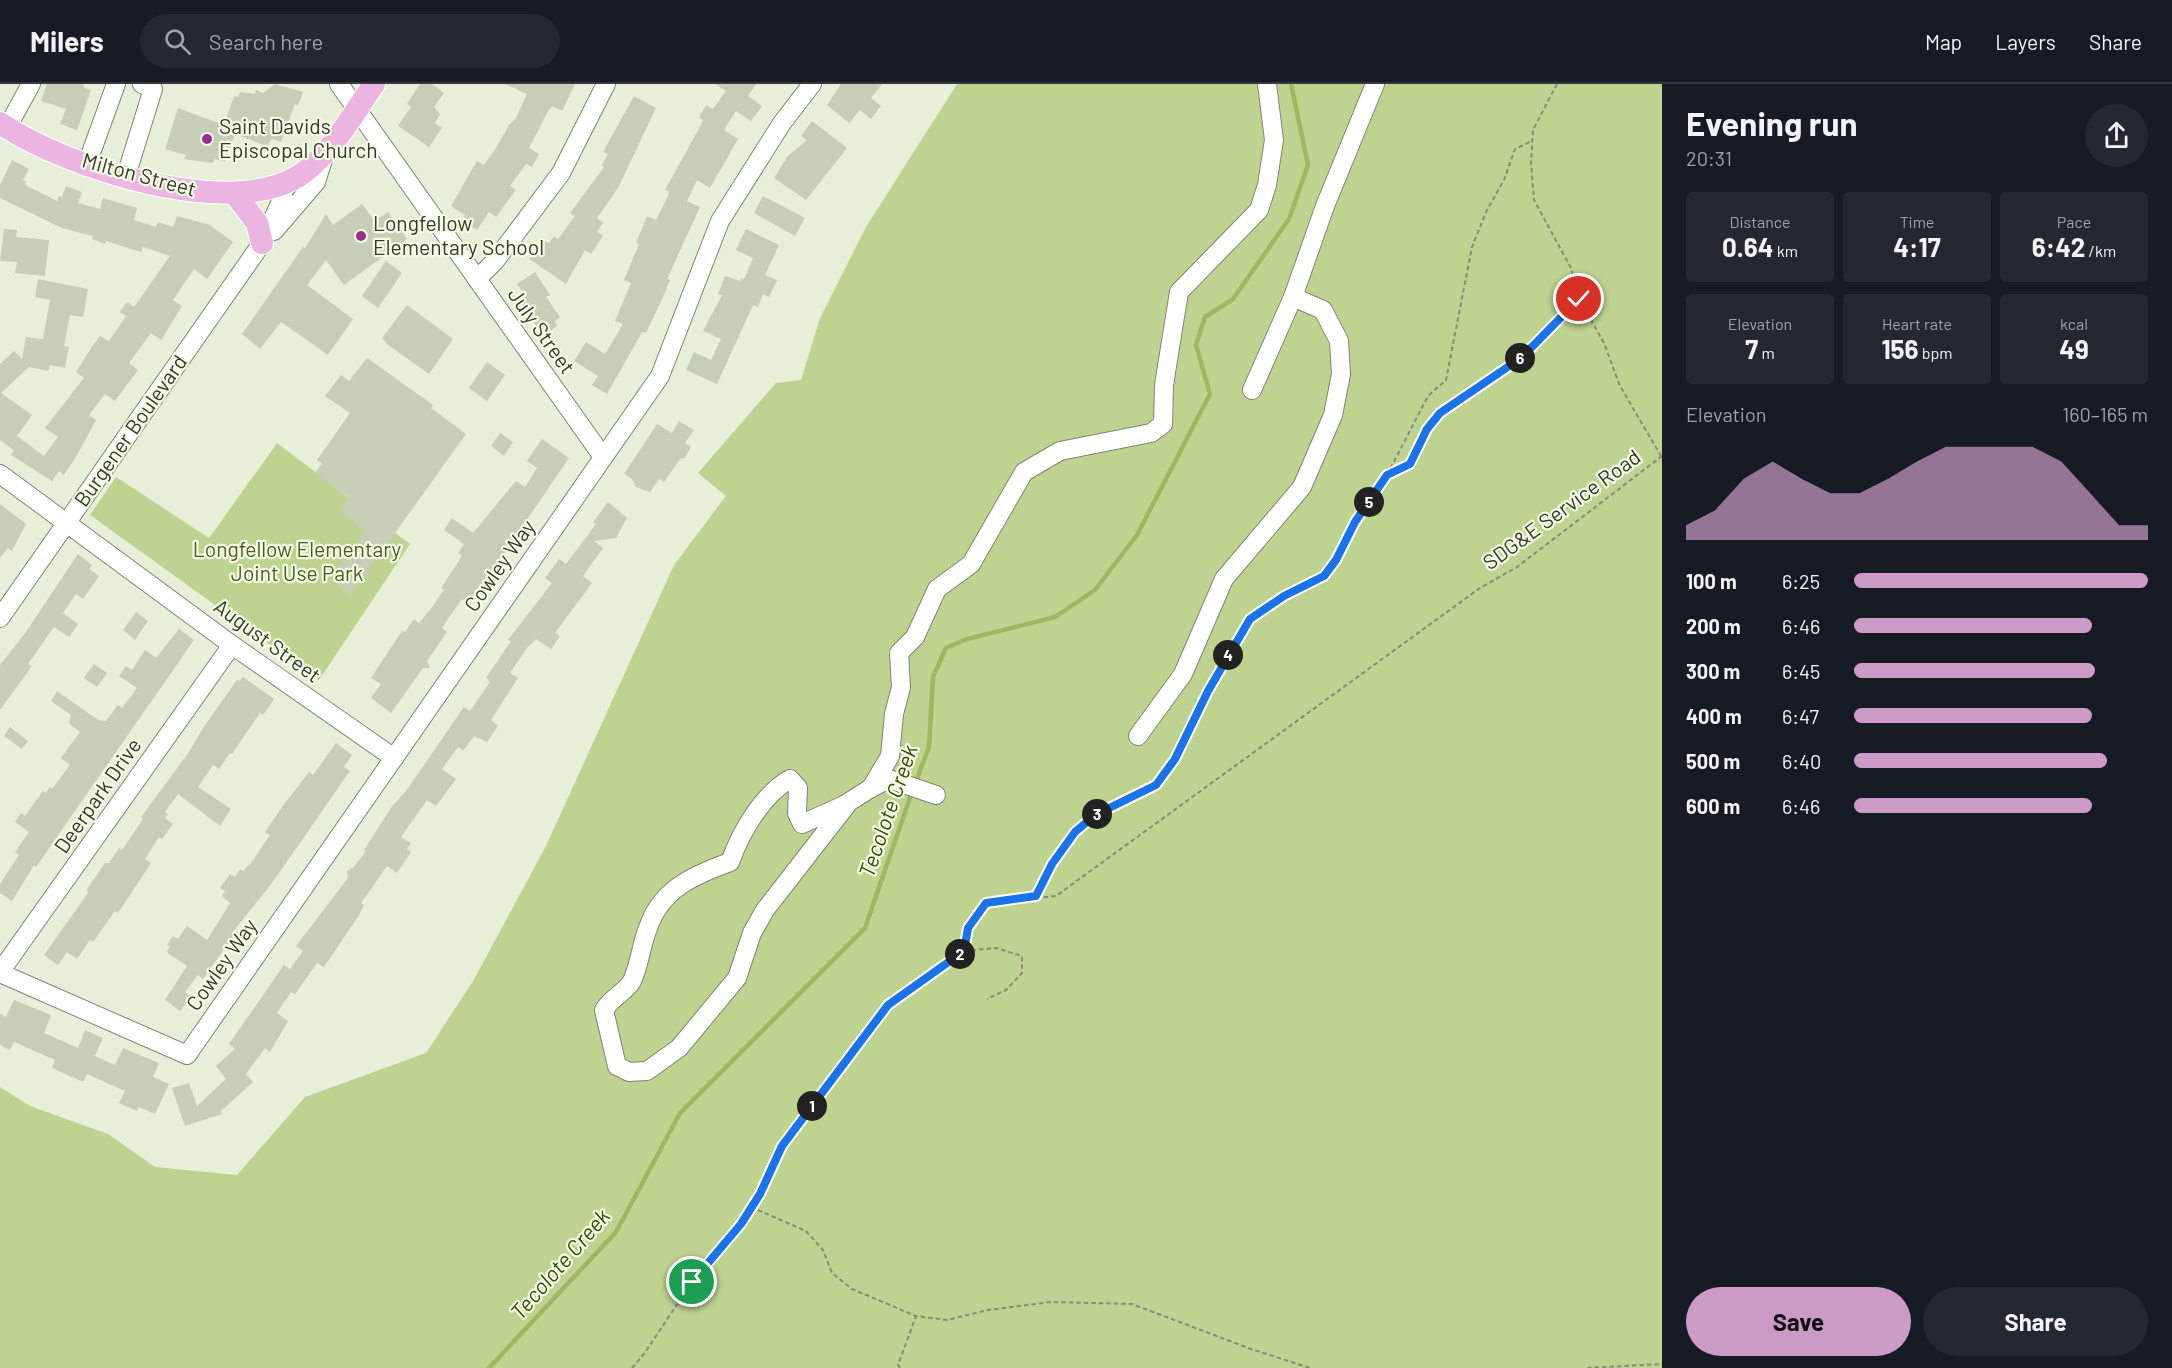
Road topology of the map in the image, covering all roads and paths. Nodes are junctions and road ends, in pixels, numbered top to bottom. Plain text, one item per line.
1 (31, 84) edge
2 (116, 84) edge
3 (142, 84) edge
4 (339, 84) edge
5 (374, 84) edge
6 (606, 84) edge
7 (812, 84) edge
8 (1267, 84) edge
9 (1375, 84) edge
10 (1557, 84) edge
11 (357, 109) junction
12 (3, 125) edge
13 (1532, 141) junction
14 (325, 152) junction
15 (87, 164) junction
16 (126, 176) junction
17 (284, 184) junction
18 (235, 194) junction
19 (261, 243) junction
20 (477, 279) junction
21 (1293, 297) junction
22 (1579, 299) junction
23 (1252, 390) dead end
24 (1661, 456) edge
25 (603, 458) junction
26 (0, 474) edge
27 (1387, 475) junction
28 (67, 522) junction
29 (0, 618) edge
30 (232, 645) junction
31 (1138, 736) dead end
32 (394, 758) junction
33 (871, 788) junction
34 (929, 793) dead end
35 (849, 802) junction
36 (1036, 896) junction
37 (964, 951) junction
38 (0, 973) edge
39 (987, 999) dead end
40 (751, 1207) junction
41 (916, 1316) junction
42 (1662, 1364) edge
43 (632, 1368) edge
44 (900, 1368) edge
45 (1310, 1368) edge
46 (1587, 1368) edge

1 - 12 street
2 - 15 street
3 - 16 street
4 - 11 street, July Street
5 - 11 main road, Burgener Boulevard
6 - 20 street
7 - 25 street, Cowley Way
8 - 33 street
9 - 21 street
10 - 13 path
11 - 14 main road, Burgener Boulevard
11 - 20 street, July Street
12 - 15 main road, Milton Street
13 - 22 path
13 - 27 path
14 - 17 main road, Burgener Boulevard
14 - 19 street, Burgener Boulevard
15 - 16 main road, Milton Street
16 - 18 main road, Milton Street
17 - 18 main road, Milton Street
17 - 19 street, Burgener Boulevard
18 - 19 main road
19 - 28 street, Burgener Boulevard
20 - 25 street, July Street
21 - 23 street
21 - 31 street
22 - 24 path
22 - 27 path
24 - 36 path, SDG&E Service Road
25 - 32 street, Cowley Way
26 - 28 street, August Street
27 - 36 path
28 - 29 street, Burgener Boulevard
28 - 30 street, August Street
30 - 32 street, August Street
30 - 38 street, Deerpark Drive
32 - 38 street, Cowley Way
33 - 34 street
33 - 35 street
35 - 35 street
36 - 37 path, SDG&E Service Road
37 - 39 path
37 - 40 path
40 - 41 path
40 - 43 path
41 - 44 path
41 - 45 path
42 - 46 path

